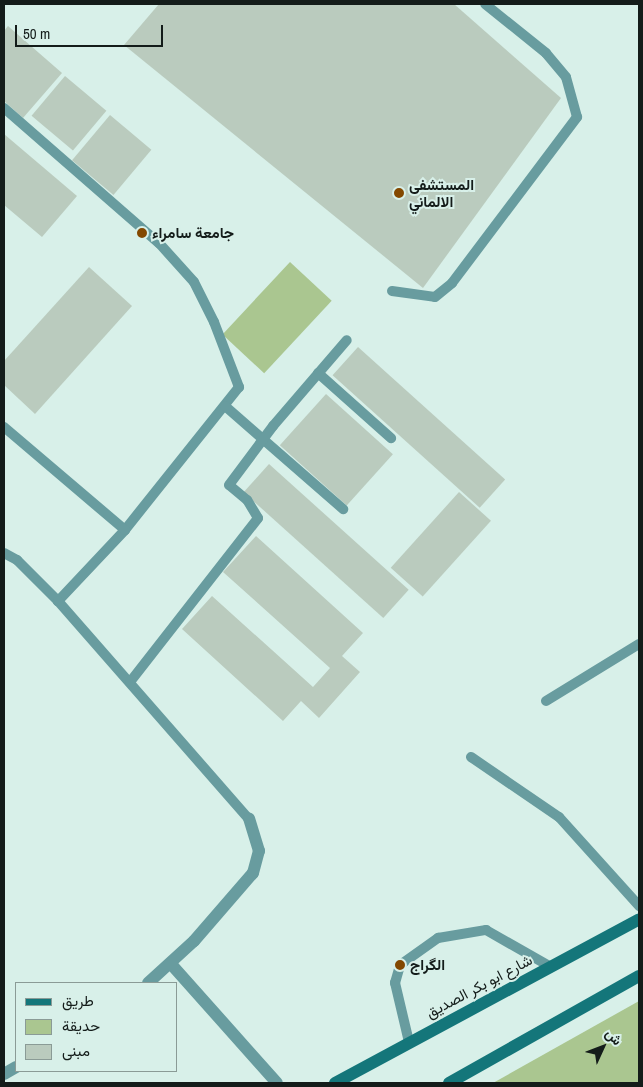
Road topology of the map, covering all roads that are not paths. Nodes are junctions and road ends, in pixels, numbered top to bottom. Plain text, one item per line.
1 (485, 4) edge
2 (4, 108) edge
3 (392, 291) dead end
4 (347, 340) dead end
5 (318, 373) junction
6 (225, 406) junction
7 (4, 427) edge
8 (264, 438) junction
9 (391, 438) dead end
10 (343, 509) dead end
11 (125, 530) junction
12 (4, 553) edge
13 (58, 601) junction
14 (639, 644) edge
15 (130, 682) junction
16 (546, 701) dead end
17 (471, 757) dead end
18 (248, 818) joint
19 (639, 906) edge
20 (639, 919) edge
21 (171, 964) junction
22 (551, 966) junction
23 (639, 976) edge
24 (149, 982) edge
25 (409, 1042) junction
26 (15, 1068) edge
27 (4, 1074) edge
28 (277, 1083) edge
29 (335, 1083) edge
30 (449, 1083) edge

1 - 3 lane
2 - 6 lane
4 - 5 lane
5 - 8 lane
5 - 9 lane
6 - 8 lane
6 - 11 lane
7 - 11 lane
8 - 10 lane
8 - 15 lane
11 - 13 lane
12 - 13 lane
13 - 15 lane
14 - 16 lane
15 - 18 lane
17 - 19 lane
18 - 21 street
20 - 22 main road, شارع ابو بكر الصديق
21 - 24 street
21 - 28 street
22 - 25 main road, شارع ابو بكر الصديق
22 - 25 lane
23 - 30 main road
25 - 29 main road, شارع ابو بكر الصديق
26 - 27 street

